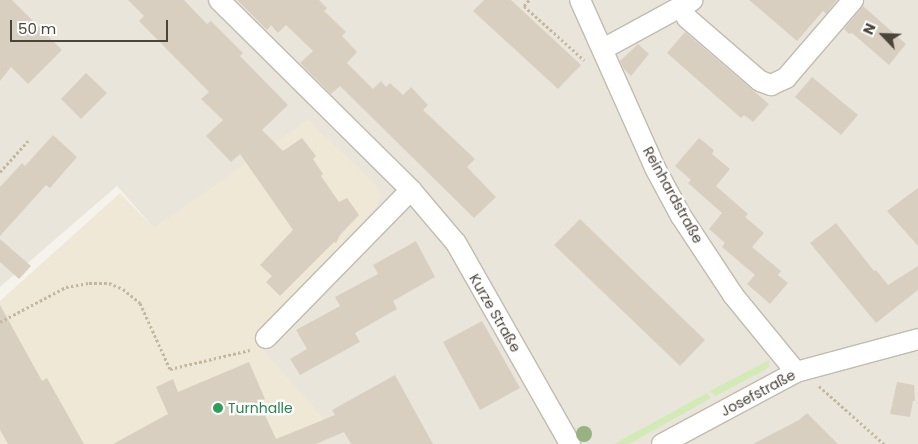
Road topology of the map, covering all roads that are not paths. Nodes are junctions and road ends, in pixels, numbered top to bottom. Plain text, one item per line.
1 (219, 0) edge
2 (580, 0) edge
3 (853, 0) edge
4 (687, 3) edge
5 (603, 49) junction
6 (411, 190) junction
7 (266, 338) road end
8 (918, 339) edge
9 (803, 370) junction
10 (570, 444) edge
11 (662, 444) edge

1 - 6 street, Kurze Straße
2 - 5 street, Reinhardstraße
3 - 4 street
4 - 5 street
5 - 9 street, Reinhardstraße
6 - 7 street
6 - 10 street, Kurze Straße
8 - 9 street, Josefstraße
9 - 11 street, Josefstraße

